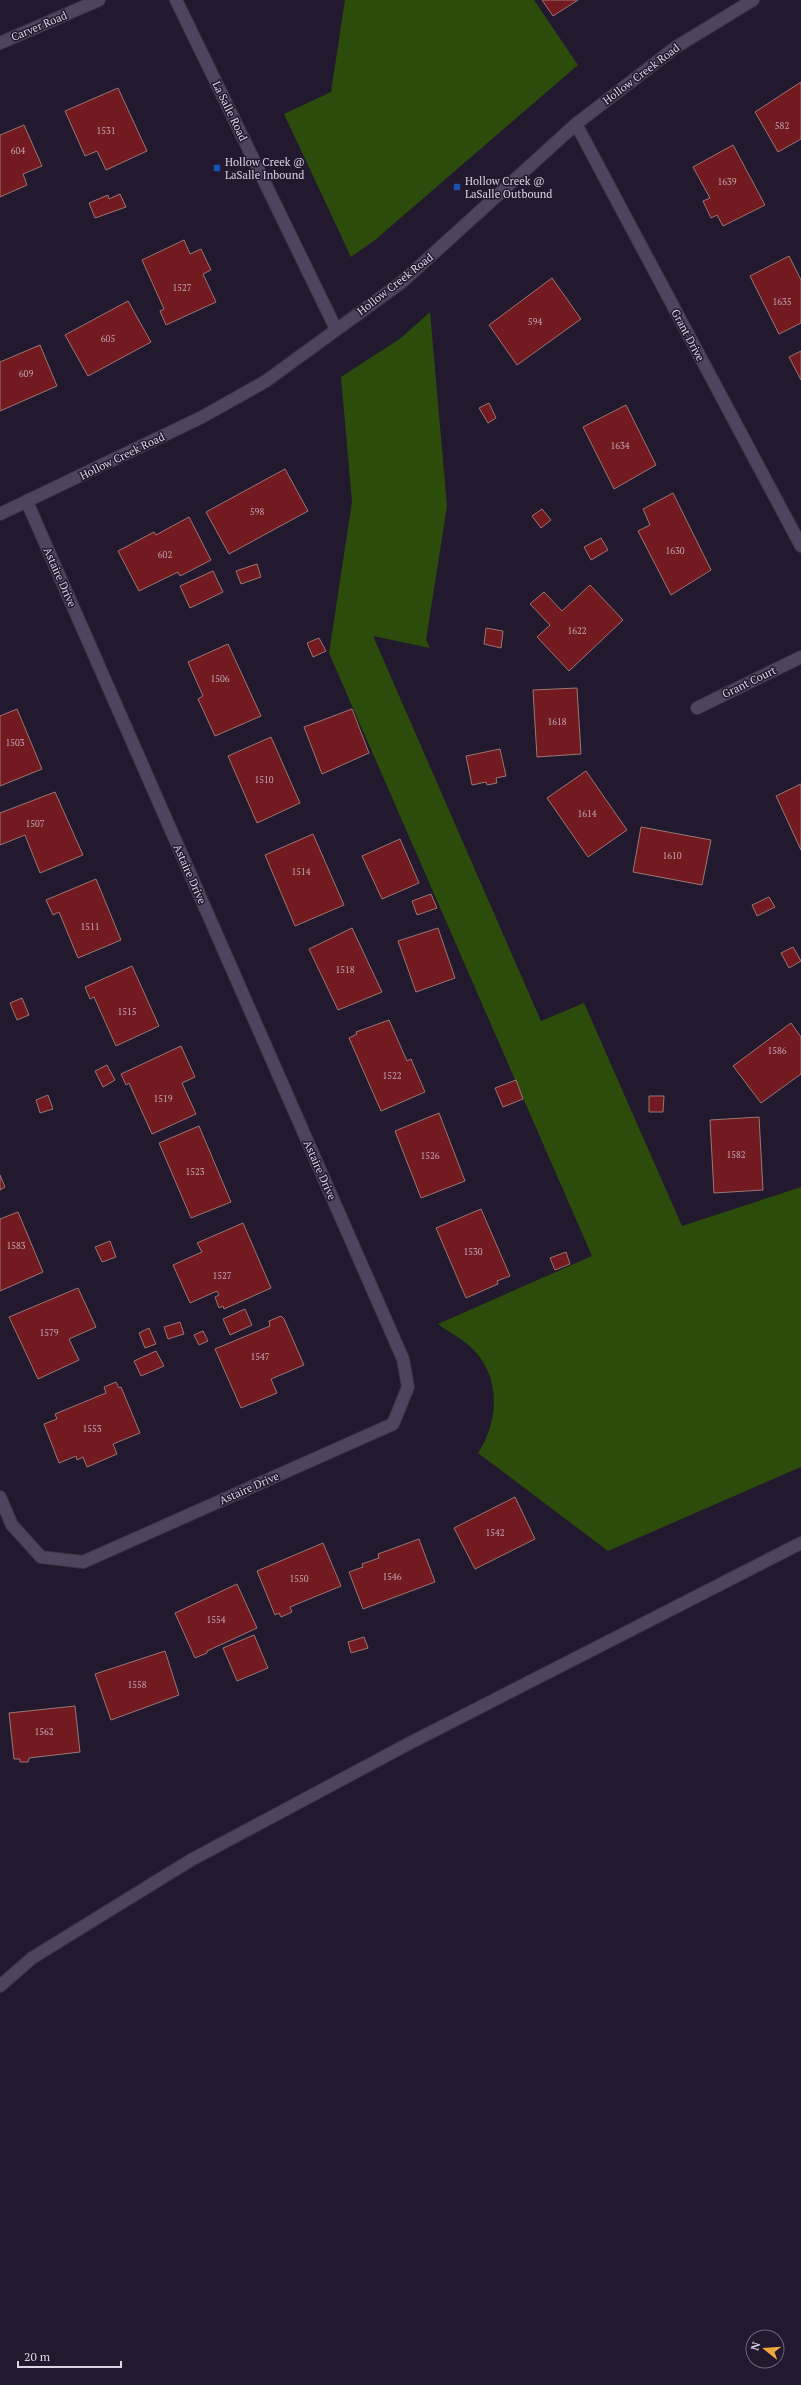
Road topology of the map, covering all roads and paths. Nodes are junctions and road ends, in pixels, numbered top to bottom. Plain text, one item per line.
1 (99, 0) edge
2 (176, 0) edge
3 (753, 0) edge
4 (0, 43) edge
5 (576, 124) junction
6 (336, 330) junction
7 (27, 502) junction
8 (0, 514) edge
9 (801, 546) edge
10 (801, 657) edge
11 (697, 708) dead end
12 (0, 1497) edge
13 (801, 1543) edge
14 (0, 1986) edge

1 - 4 street, Carver Road
2 - 6 street, La Salle Road
3 - 5 street, Hollow Creek Road
5 - 6 street, Hollow Creek Road
5 - 9 street, Grant Drive
6 - 7 street, Hollow Creek Road
7 - 8 street, Hollow Creek Road
7 - 12 street, Astaire Drive
10 - 11 street, Grant Court
13 - 14 street

